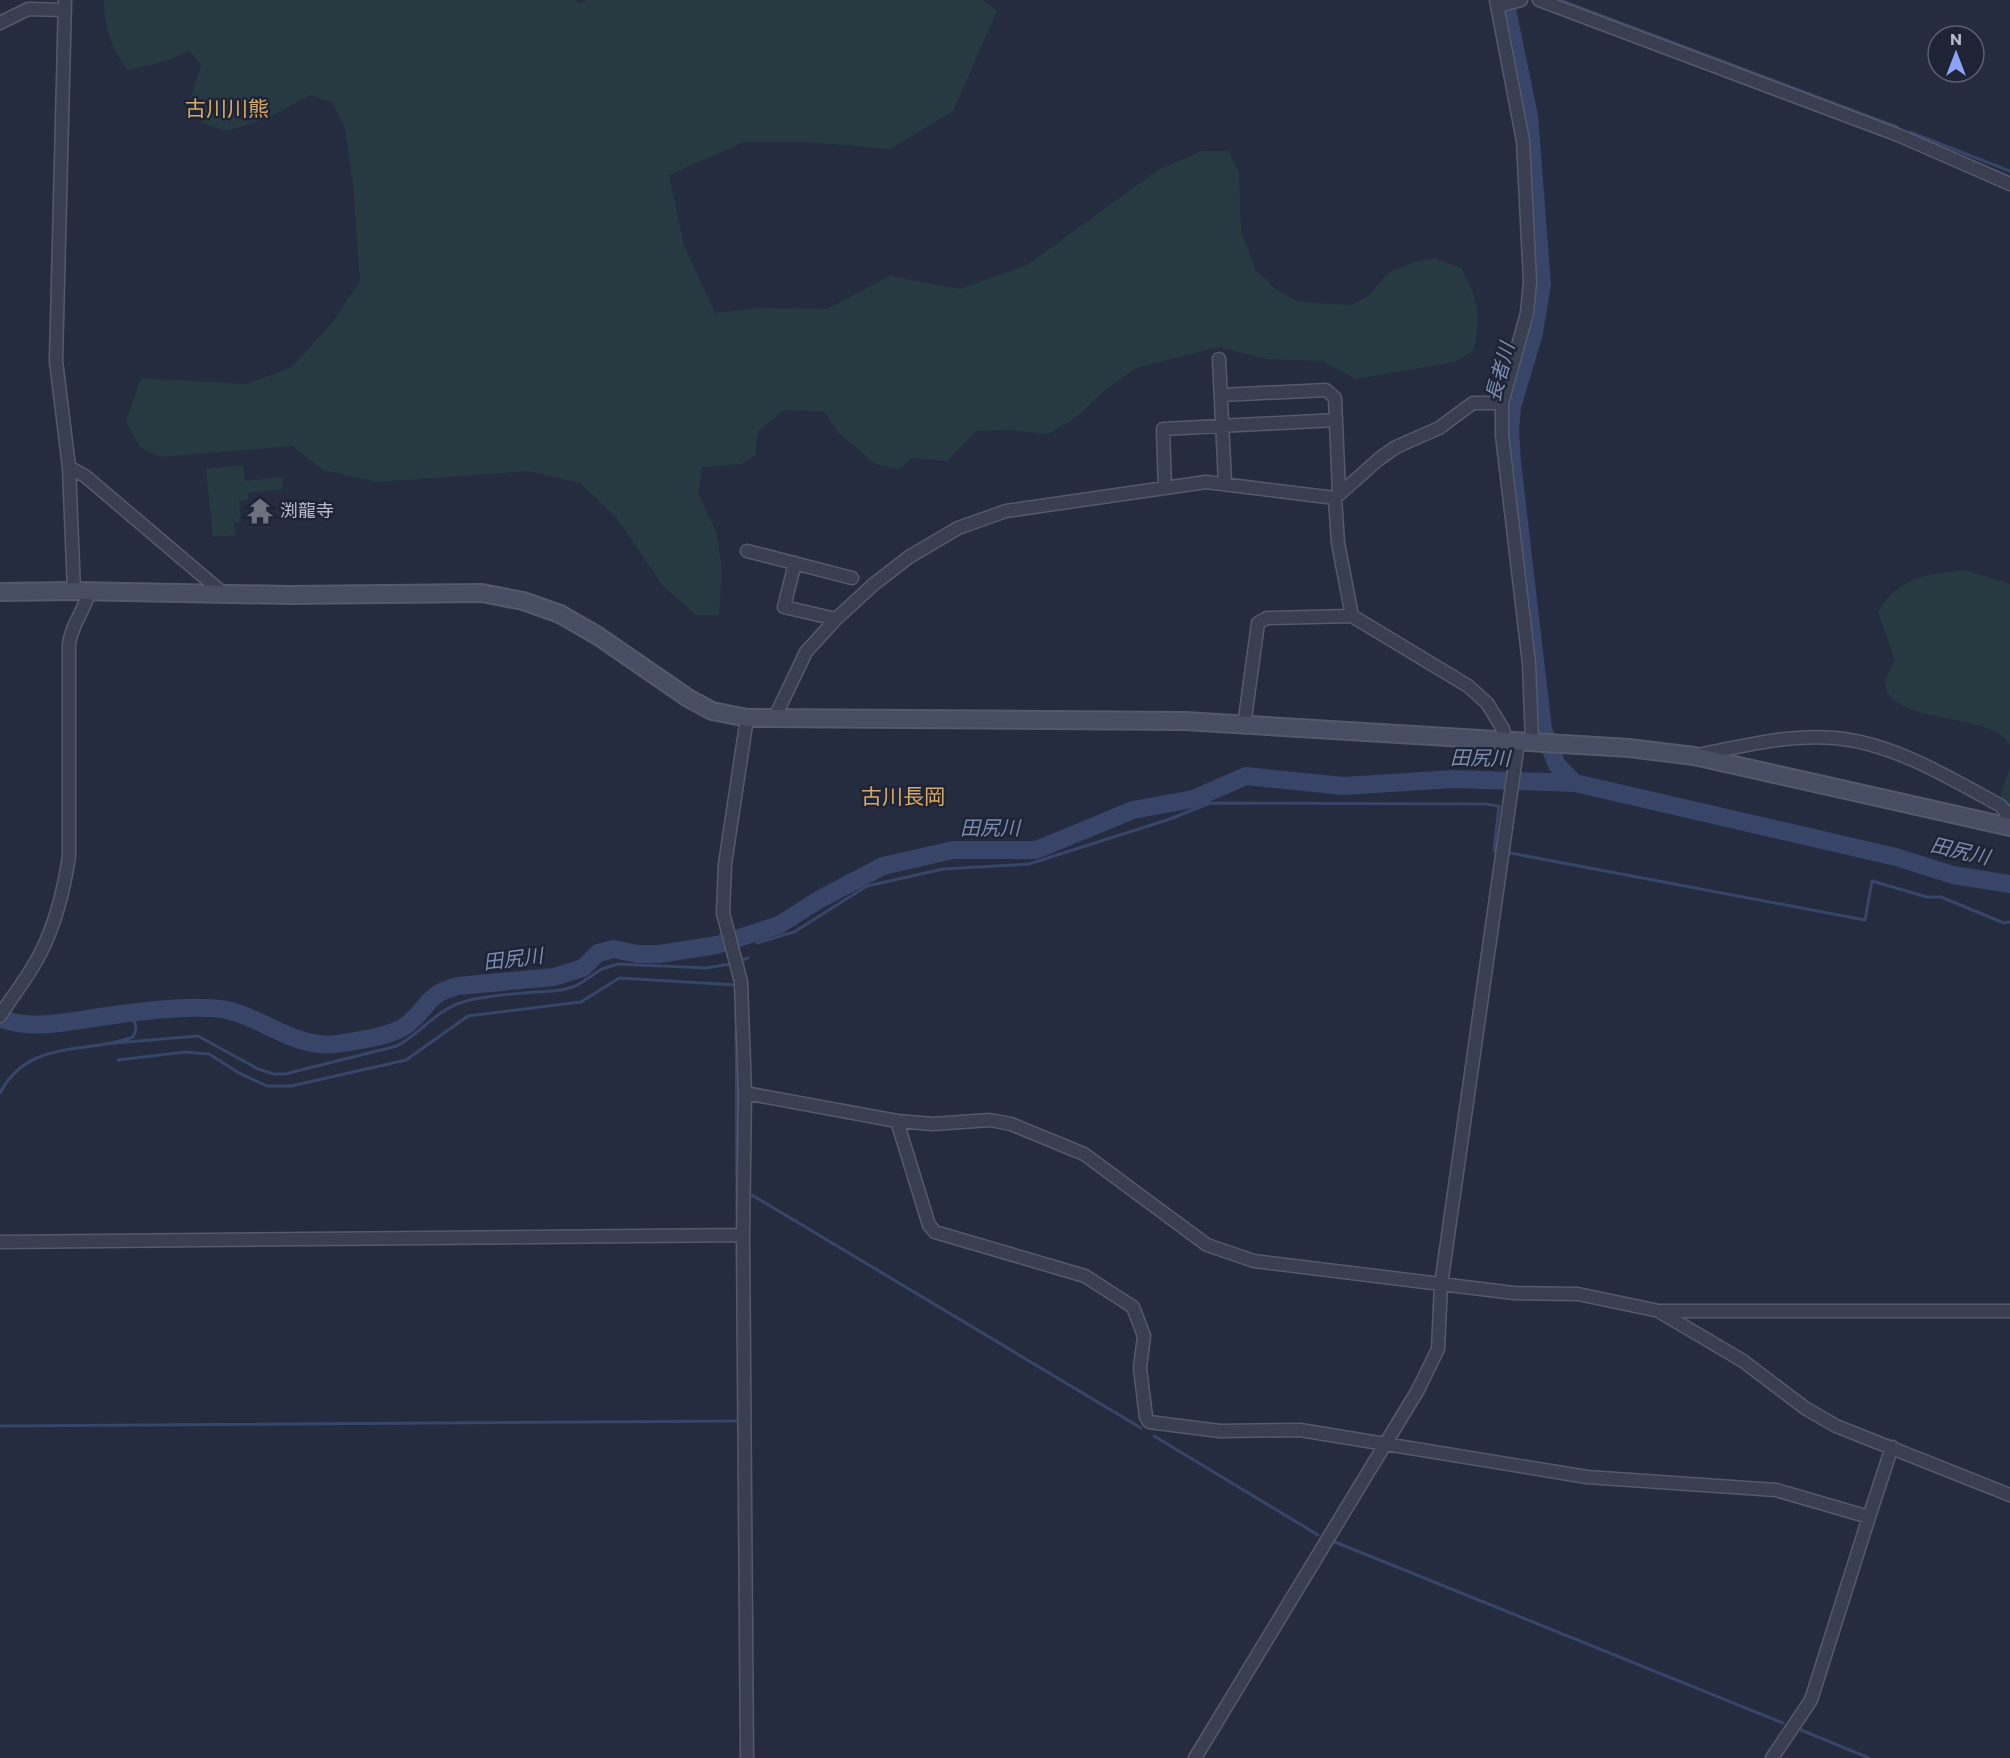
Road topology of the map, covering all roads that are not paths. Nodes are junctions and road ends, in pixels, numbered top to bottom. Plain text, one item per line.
1 (1539, 0) edge
2 (1506, 3) edge
3 (65, 5) edge
4 (0, 23) edge
5 (2010, 184) edge
6 (1219, 359) dead end
7 (1221, 395) junction
8 (1502, 403) junction
9 (1336, 420) junction
10 (1222, 426) junction
11 (69, 467) junction
12 (1225, 483) junction
13 (1165, 488) junction
14 (1337, 496) junction
15 (747, 552) dead end
16 (795, 563) junction
17 (852, 578) dead end
18 (81, 591) junction
19 (0, 592) edge
20 (224, 594) junction
21 (1352, 616) junction
22 (836, 619) junction
23 (747, 718) junction
24 (774, 719) junction
25 (1244, 726) junction
26 (1530, 743) junction
27 (1694, 756) junction
28 (2008, 826) edge
29 (3, 1012) edge
30 (745, 1093) junction
31 (897, 1121) junction
32 (743, 1235) junction
33 (0, 1242) edge
34 (1441, 1285) junction
35 (1659, 1311) junction
36 (2010, 1311) edge
37 (1384, 1442) junction
38 (1892, 1447) junction
39 (2010, 1495) edge
40 (1869, 1517) junction
41 (747, 1758) edge
42 (1195, 1758) edge
43 (1772, 1758) edge

1 - 5 street
2 - 8 street
3 - 4 street
3 - 11 street
6 - 7 street
7 - 9 street
7 - 10 street
8 - 14 street
8 - 26 street
9 - 10 street
9 - 14 street
10 - 12 street
10 - 13 street
11 - 18 street
11 - 20 street
12 - 13 street
12 - 14 street
13 - 22 street
14 - 21 street
15 - 16 street
16 - 17 street
16 - 22 street
18 - 19 street
18 - 20 street
18 - 29 street
20 - 23 street
21 - 25 street
21 - 26 street
22 - 24 street
23 - 24 street
23 - 30 street
24 - 25 street
25 - 26 street
26 - 27 street
26 - 34 street
27 - 28 street
27 - 28 street
30 - 31 street
30 - 32 street
31 - 34 street
31 - 37 street
32 - 33 street
32 - 41 street
34 - 35 street
34 - 37 street
35 - 36 street
35 - 38 street
37 - 40 street
37 - 42 street
38 - 39 street
38 - 40 street
40 - 43 street

